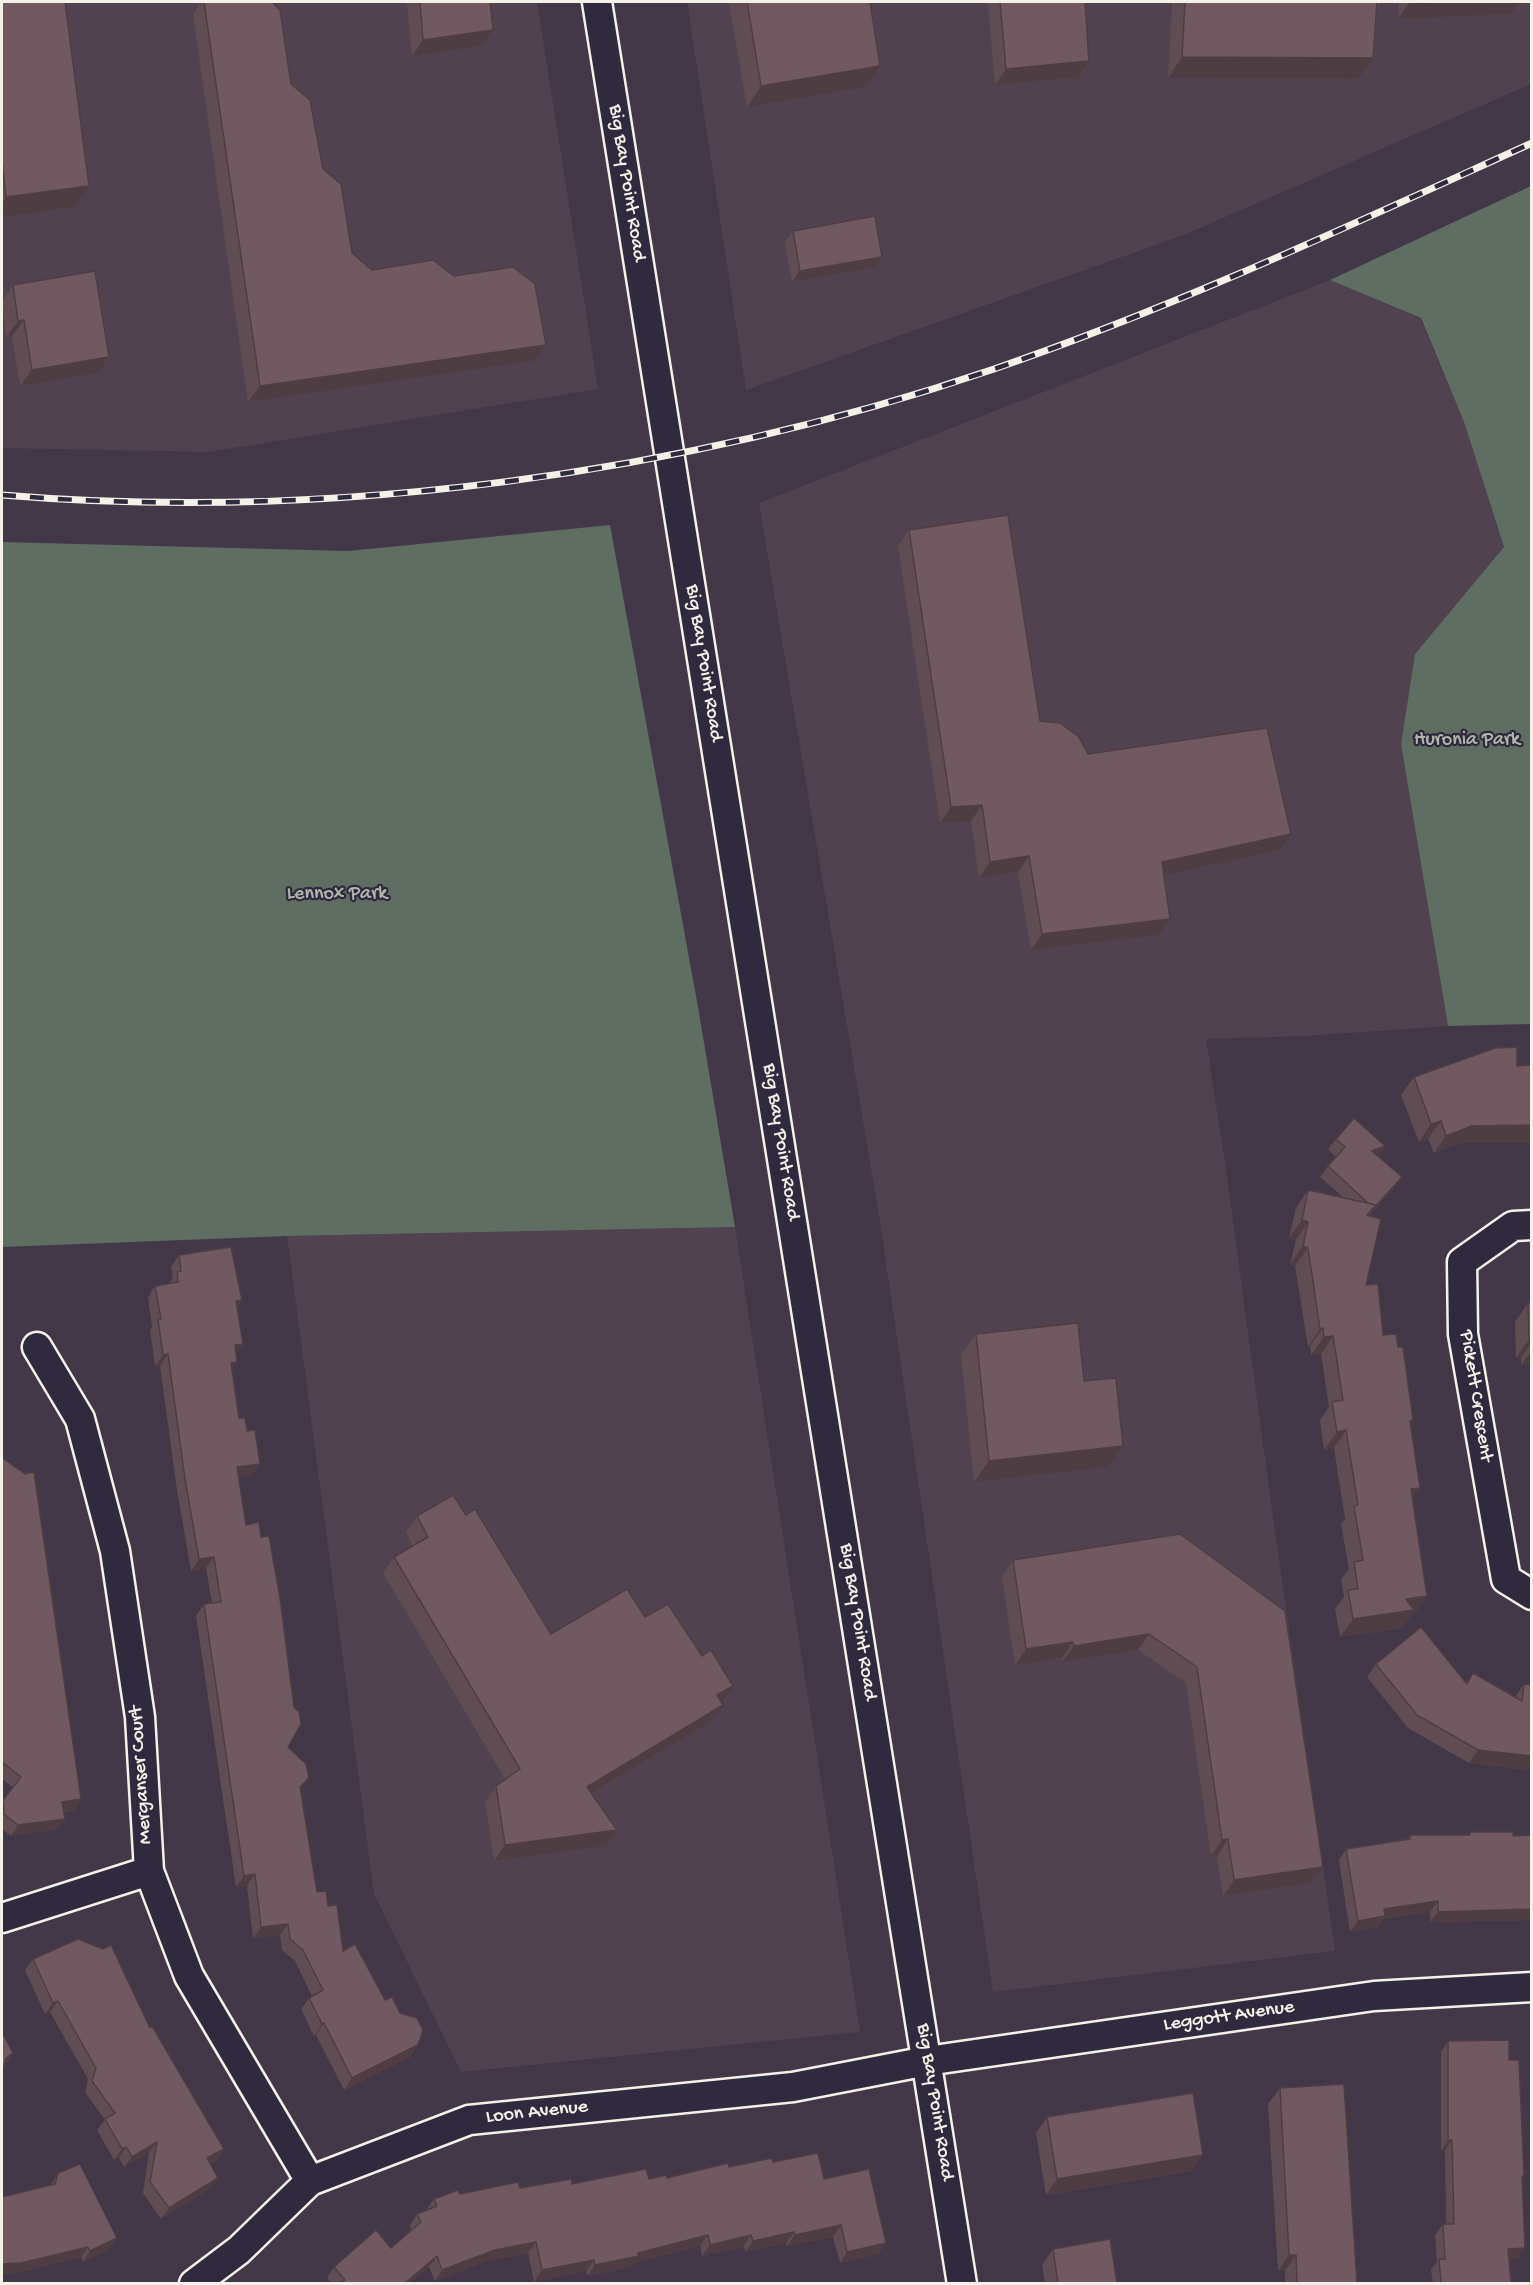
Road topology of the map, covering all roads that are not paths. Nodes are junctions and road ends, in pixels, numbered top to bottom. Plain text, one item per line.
1 (597, 2) edge
2 (1532, 1225) edge
3 (37, 1347) dead end
4 (1532, 1595) edge
5 (149, 1871) junction
6 (2, 1918) edge
7 (1532, 1987) edge
8 (927, 2061) junction
9 (310, 2181) junction
10 (194, 2283) edge
11 (962, 2283) edge

1 - 8 street, Big Bay Point Road
2 - 4 street, Pickett Crescent
3 - 5 street, Merganser Court
5 - 6 street
5 - 9 street, Merganser Court
7 - 8 street, Leggott Avenue
8 - 9 street, Loon Avenue
8 - 11 street, Big Bay Point Road
9 - 10 street, Loon Avenue

